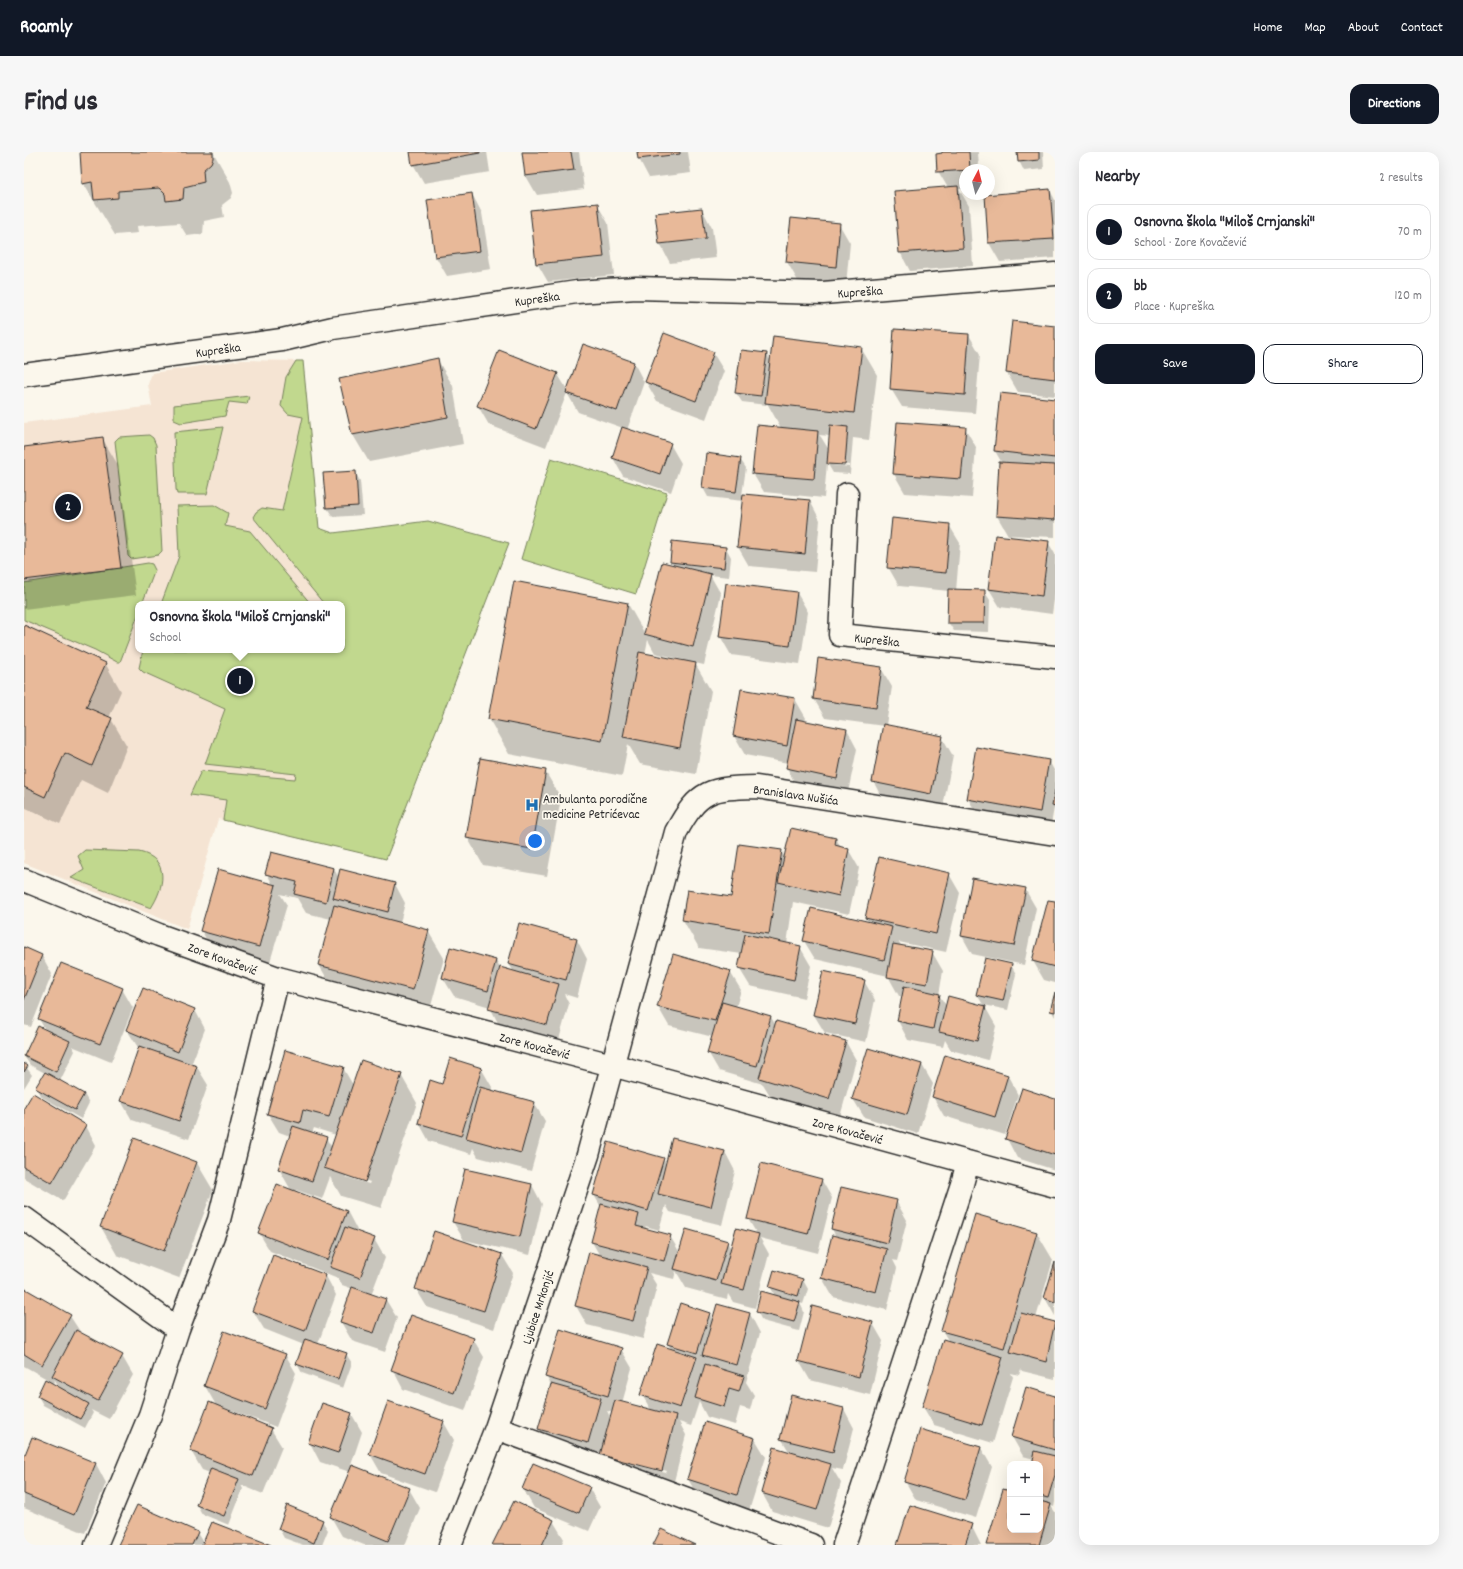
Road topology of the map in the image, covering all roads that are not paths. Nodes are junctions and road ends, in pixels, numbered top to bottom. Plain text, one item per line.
1 (1055, 274) edge
2 (24, 375) edge
3 (847, 494) dead end
4 (1055, 657) edge
5 (1055, 834) edge
6 (24, 880) edge
7 (278, 978) junction
8 (612, 1065) junction
9 (968, 1162) junction
10 (1055, 1186) edge
11 (24, 1218) edge
12 (178, 1329) junction
13 (496, 1428) junction
14 (96, 1545) edge
15 (450, 1545) edge
16 (811, 1545) edge
17 (844, 1545) edge

1 - 2 street, Kupreška
3 - 4 street, Kupreška
5 - 8 street, Branislava Nušića
6 - 7 street, Zore Kovačević
7 - 8 street, Zore Kovačević
7 - 12 street
8 - 9 street, Zore Kovačević
8 - 13 street, Ljubice Mrkonjić
9 - 10 street, Zore Kovačević
9 - 17 street
11 - 12 street
12 - 14 street
13 - 15 street, Ljubice Mrkonjić
13 - 16 street

